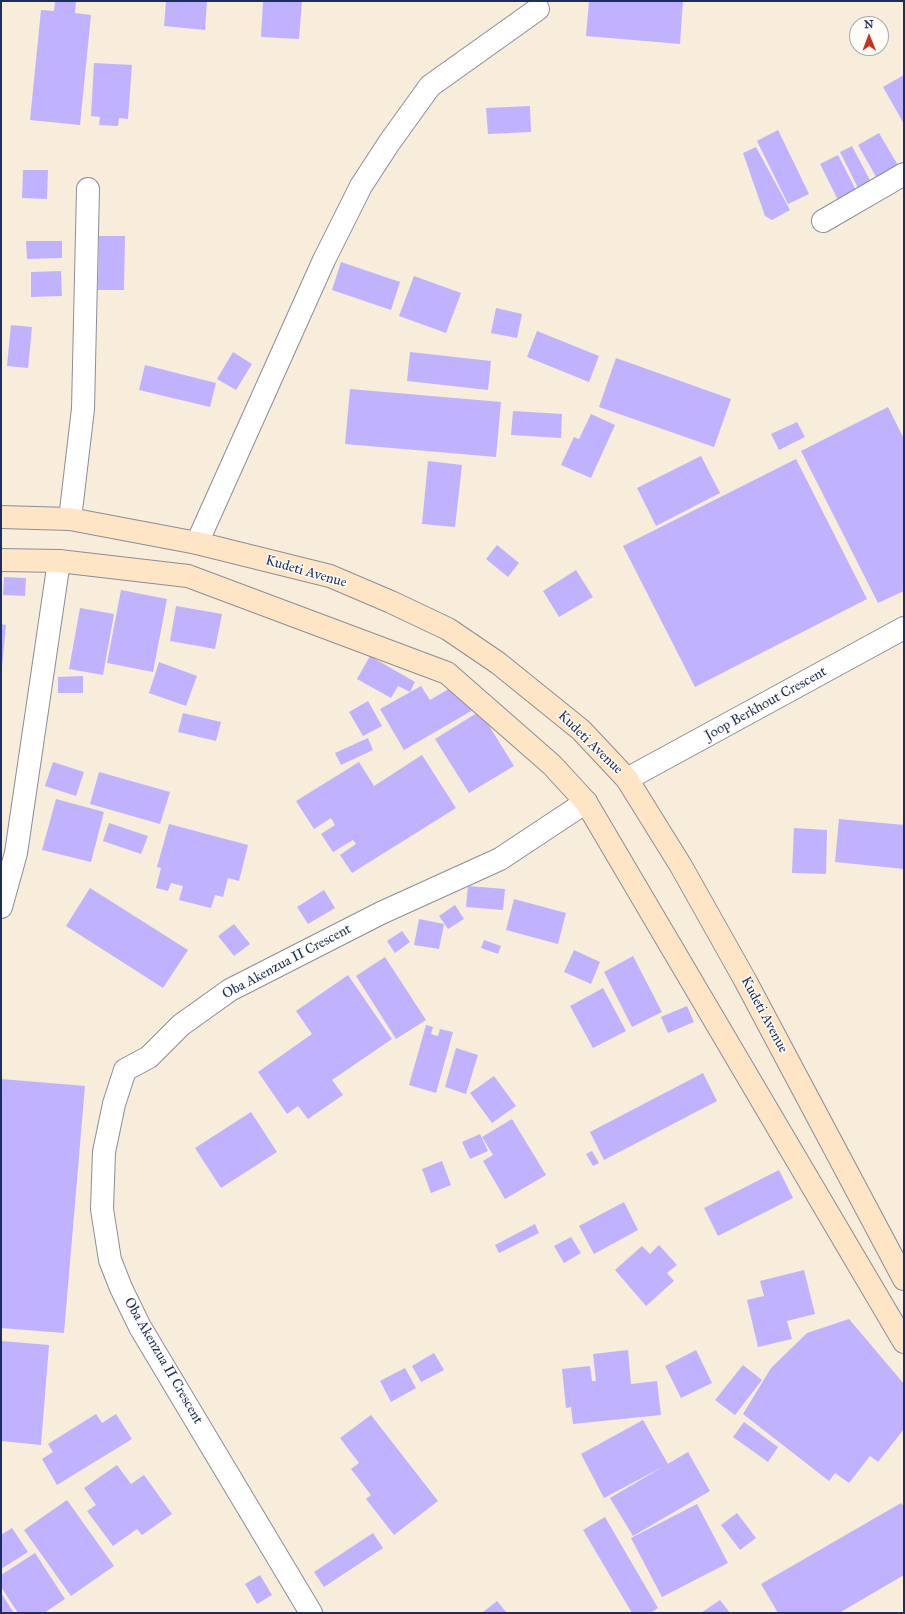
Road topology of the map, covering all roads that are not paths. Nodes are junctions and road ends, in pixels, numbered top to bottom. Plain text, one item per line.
1 (538, 10) dead end
2 (904, 174) edge
3 (88, 190) dead end
4 (823, 221) dead end
5 (1, 517) edge
6 (70, 519) junction
7 (197, 543) junction
8 (1, 560) edge
9 (59, 561) junction
10 (904, 628) edge
11 (627, 779) junction
12 (586, 802) junction
13 (1, 907) edge
14 (904, 1279) edge
15 (904, 1342) edge
16 (311, 1613) edge

1 - 7 street
2 - 4 street
3 - 6 street
5 - 6 main road, Kudeti Avenue
6 - 7 main road, Kudeti Avenue
7 - 11 main road, Kudeti Avenue
8 - 9 main road
9 - 12 main road
9 - 13 street
10 - 11 street, Joop Berkhout Crescent
11 - 14 main road, Kudeti Avenue
12 - 15 main road
12 - 16 street, Oba Akenzua II Crescent

